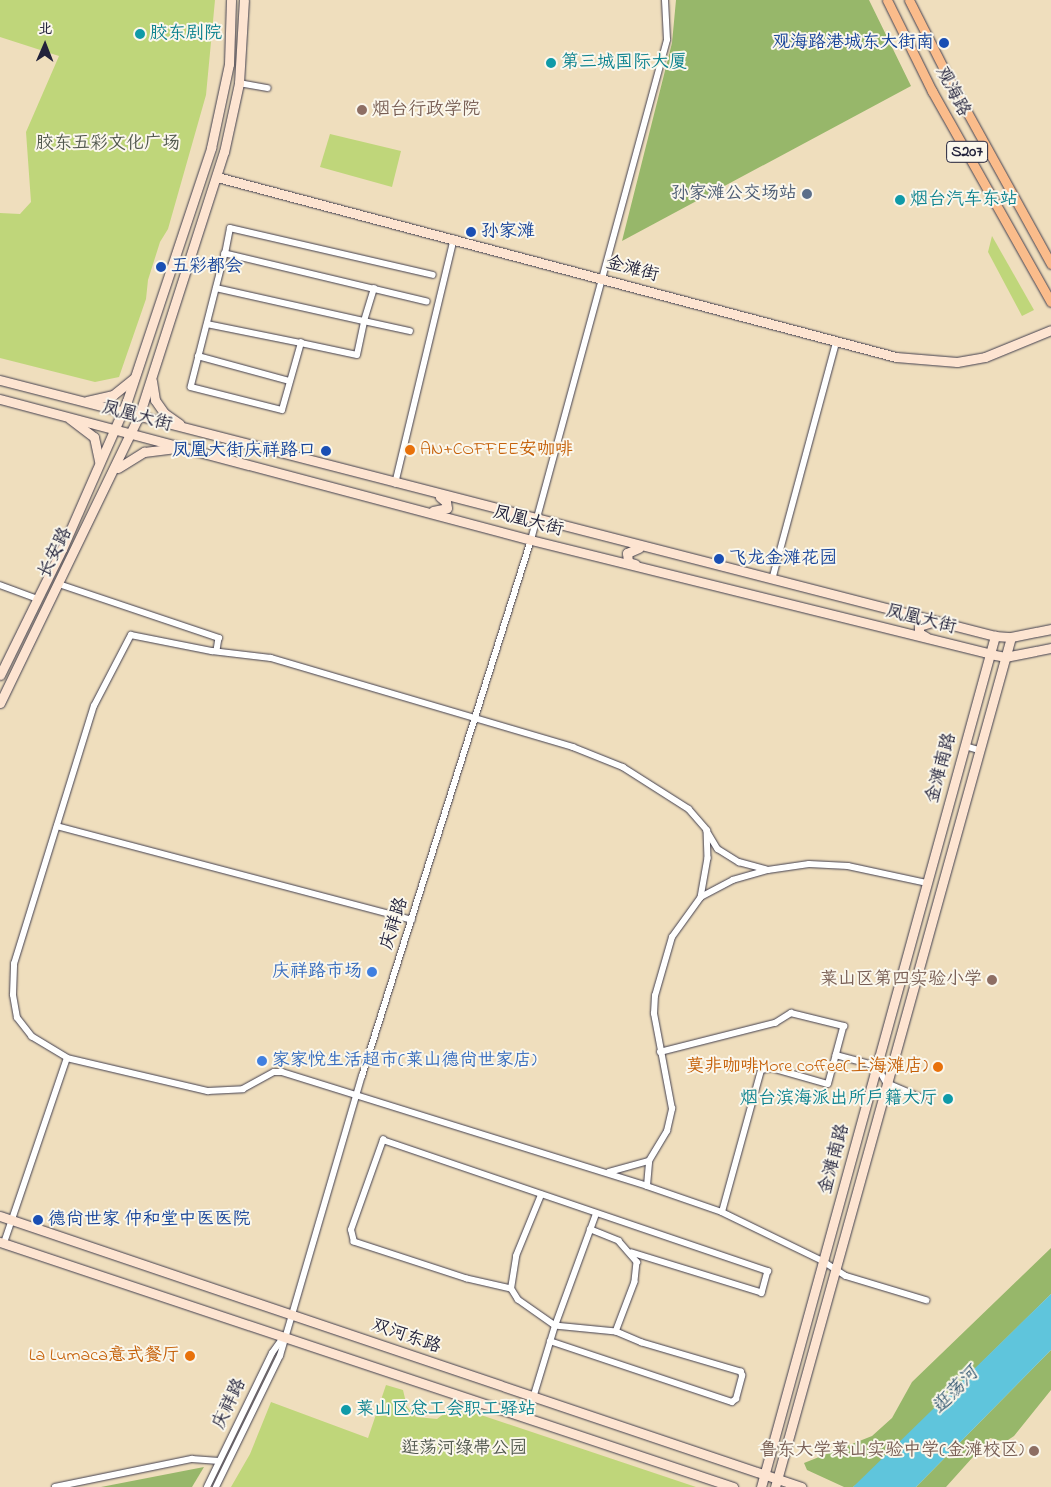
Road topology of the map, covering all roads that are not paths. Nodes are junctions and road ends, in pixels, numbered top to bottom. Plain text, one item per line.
1 (231, 0) edge
2 (244, 0) edge
3 (665, 0) edge
4 (887, 0) edge
5 (910, 0) edge
6 (239, 83) junction
7 (268, 88) dead end
8 (204, 173) junction
9 (217, 177) junction
10 (454, 239) junction
11 (225, 254) junction
12 (1051, 264) edge
13 (433, 275) dead end
14 (602, 278) junction
15 (216, 288) junction
16 (374, 289) junction
17 (427, 302) dead end
18 (1051, 302) edge
19 (364, 321) junction
20 (207, 324) junction
21 (1051, 330) edge
22 (410, 331) dead end
23 (301, 343) junction
24 (836, 343) junction
25 (198, 356) junction
26 (137, 372) junction
27 (151, 377) junction
28 (0, 380) edge
29 (290, 381) junction
30 (0, 399) edge
31 (83, 402) junction
32 (122, 412) junction
33 (64, 415) junction
34 (138, 416) junction
35 (115, 428) junction
36 (189, 429) junction
37 (132, 433) junction
38 (188, 448) junction
39 (99, 465) junction
40 (113, 474) junction
41 (395, 484) junction
42 (425, 492) junction
43 (415, 509) junction
44 (536, 521) junction
45 (532, 540) junction
46 (651, 550) junction
47 (647, 569) junction
48 (772, 580) junction
49 (59, 584) junction
50 (0, 585) edge
51 (38, 599) junction
52 (942, 623) junction
53 (1051, 629) edge
54 (995, 636) junction
55 (1011, 637) junction
56 (940, 642) junction
57 (1051, 648) edge
58 (217, 652) junction
59 (990, 654) junction
60 (1005, 657) junction
61 (0, 675) edge
62 (0, 703) edge
63 (476, 719) junction
64 (965, 746) junction
65 (979, 750) junction
66 (57, 826) junction
67 (707, 830) junction
68 (768, 870) junction
69 (927, 883) junction
70 (701, 897) junction
71 (412, 920) junction
72 (660, 1052) junction
73 (836, 1055) junction
74 (67, 1058) junction
75 (877, 1066) junction
76 (887, 1083) junction
77 (357, 1095) junction
78 (923, 1098) dead end
79 (648, 1161) junction
80 (608, 1172) junction
81 (647, 1186) junction
82 (541, 1194) junction
83 (722, 1212) junction
84 (596, 1214) junction
85 (0, 1216) edge
86 (11, 1220) junction
87 (590, 1229) junction
88 (2, 1242) edge
89 (632, 1253) junction
90 (823, 1261) junction
91 (836, 1268) junction
92 (510, 1290) junction
93 (926, 1300) dead end
94 (291, 1315) junction
95 (555, 1326) junction
96 (616, 1332) junction
97 (284, 1336) junction
98 (550, 1341) junction
99 (533, 1396) junction
100 (527, 1418) junction
101 (219, 1461) junction
102 (765, 1476) junction
103 (777, 1483) edge
104 (208, 1484) edge
105 (218, 1484) edge
106 (55, 1487) edge
107 (733, 1487) edge
108 (761, 1487) edge
109 (801, 1487) edge

1 - 8 street, 长安路
2 - 6 street, 长安路
3 - 14 street, 庆祥路
4 - 18 main road, 观海路 / S207
5 - 12 main road, 观海路 / S207
6 - 7 street
6 - 9 street, 长安路
8 - 9 street, 金滩街
8 - 26 street, 长安路
9 - 10 street, 金滩街
9 - 27 street, 长安路
10 - 14 street, 金滩街
10 - 41 street
11 - 13 street
11 - 15 street
11 - 16 street
14 - 24 street, 金滩街
14 - 44 street, 庆祥路
15 - 19 street
15 - 20 street
16 - 17 street
16 - 19 street
19 - 22 street
19 - 23 street
20 - 23 street
20 - 25 street
21 - 24 street, 金滩街
23 - 29 street
24 - 48 street
25 - 29 street
25 - 29 street
26 - 31 street
26 - 32 street, 长安路
27 - 34 street, 长安路
27 - 36 street
28 - 31 street, 凤凰大街
30 - 33 street, 凤凰大街
31 - 32 street, 凤凰大街
32 - 34 street, 凤凰大街
32 - 35 street, 长安路
33 - 35 street, 凤凰大街
33 - 39 street
34 - 36 street, 凤凰大街
34 - 37 street, 长安路
35 - 37 street, 凤凰大街
35 - 39 street, 长安路
36 - 41 street, 凤凰大街
37 - 38 street, 凤凰大街
37 - 40 street, 长安路
38 - 40 street
38 - 43 street, 凤凰大街
39 - 51 street, 长安路
40 - 49 street, 长安路
41 - 42 street, 凤凰大街
42 - 43 street
42 - 44 street, 凤凰大街
43 - 45 street, 凤凰大街
44 - 45 street, 庆祥路
44 - 46 street, 凤凰大街
45 - 47 street, 凤凰大街
45 - 63 street, 庆祥路
46 - 47 street
46 - 48 street, 凤凰大街
47 - 56 street, 凤凰大街
48 - 52 street, 凤凰大街
49 - 58 street
49 - 62 street, 长安路
50 - 51 street
51 - 61 street, 长安路
52 - 54 street, 凤凰大街
52 - 56 street
53 - 55 street, 凤凰大街
54 - 55 street, 凤凰大街
54 - 59 street, 金滩南路
55 - 60 street, 金滩南路
56 - 59 street, 凤凰大街
57 - 60 street, 凤凰大街
58 - 63 street
58 - 66 street
59 - 60 street, 凤凰大街
59 - 64 street, 金滩南路
60 - 65 street, 金滩南路
63 - 67 street
63 - 71 street, 庆祥路
64 - 65 street
64 - 69 street, 金滩南路
65 - 76 street, 金滩南路
66 - 71 street
66 - 74 street
67 - 68 street
67 - 70 street
68 - 69 street
68 - 70 street
69 - 75 street, 金滩南路
70 - 72 street
71 - 77 street, 庆祥路
72 - 73 street
72 - 79 street
73 - 75 street
73 - 83 street
74 - 77 street
74 - 86 street
75 - 76 street
75 - 90 street, 金滩南路
76 - 78 street
76 - 91 street, 金滩南路
77 - 80 street
77 - 94 street, 庆祥路
79 - 80 street
79 - 81 street
80 - 81 street
81 - 83 street
82 - 84 street
82 - 92 street
82 - 92 street
83 - 90 street
84 - 87 street
84 - 89 street
85 - 86 street, 双河东路
86 - 88 street
86 - 94 street, 双河东路
87 - 89 street
87 - 95 street
88 - 97 street
89 - 96 street
90 - 91 street
90 - 102 street, 金滩南路
91 - 93 street
91 - 103 street, 金滩南路
92 - 95 street
94 - 97 street, 庆祥路
94 - 99 street, 双河东路
95 - 96 street
95 - 98 street
96 - 98 street
97 - 100 street
97 - 101 street, 庆祥路
97 - 105 street, 庆祥路
98 - 99 street
99 - 100 street
99 - 102 street, 双河东路
100 - 107 street
101 - 104 street, 庆祥路
101 - 106 street
102 - 103 street, 双河东路
102 - 108 street, 金滩南路
103 - 109 street, 双河东路

